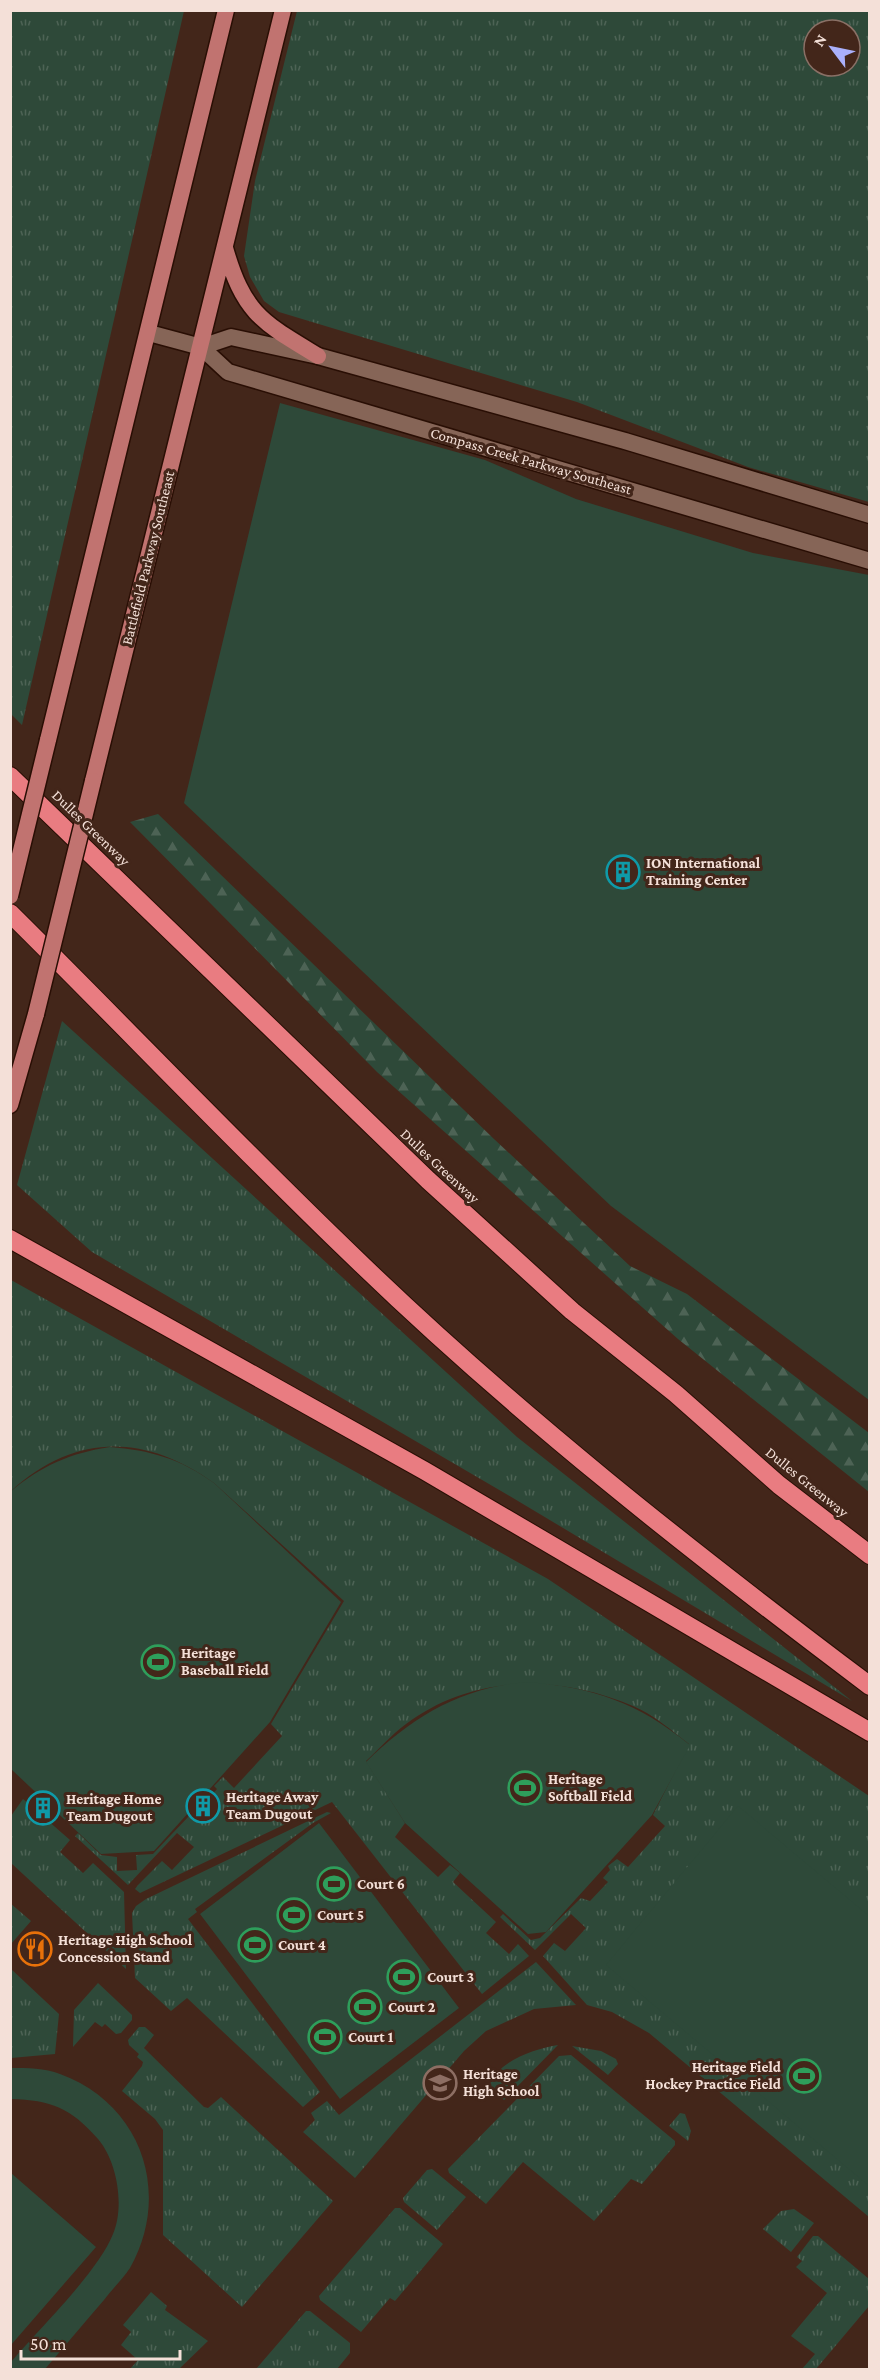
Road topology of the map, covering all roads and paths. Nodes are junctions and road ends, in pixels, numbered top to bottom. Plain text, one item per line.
1 (226, 10) edge
2 (283, 10) edge
3 (224, 245) junction
4 (149, 333) junction
5 (201, 346) junction
6 (318, 356) junction
7 (870, 515) edge
8 (870, 561) edge
9 (10, 776) edge
10 (10, 896) edge
11 (10, 913) edge
12 (10, 1105) edge
13 (10, 1239) edge
14 (870, 1555) edge
15 (870, 1686) edge
16 (870, 1732) edge

1 - 4 main road
2 - 3 main road, Battlefield Parkway Southeast
3 - 5 main road, Battlefield Parkway Southeast
3 - 6 main road
4 - 5 street, Compass Creek Parkway Southeast
4 - 10 main road, bridge
5 - 6 street
5 - 8 street, Compass Creek Parkway Southeast
5 - 12 main road, Battlefield Parkway Southeast, bridge
6 - 7 street
9 - 14 highway, Dulles Greenway
11 - 15 highway
13 - 16 highway

